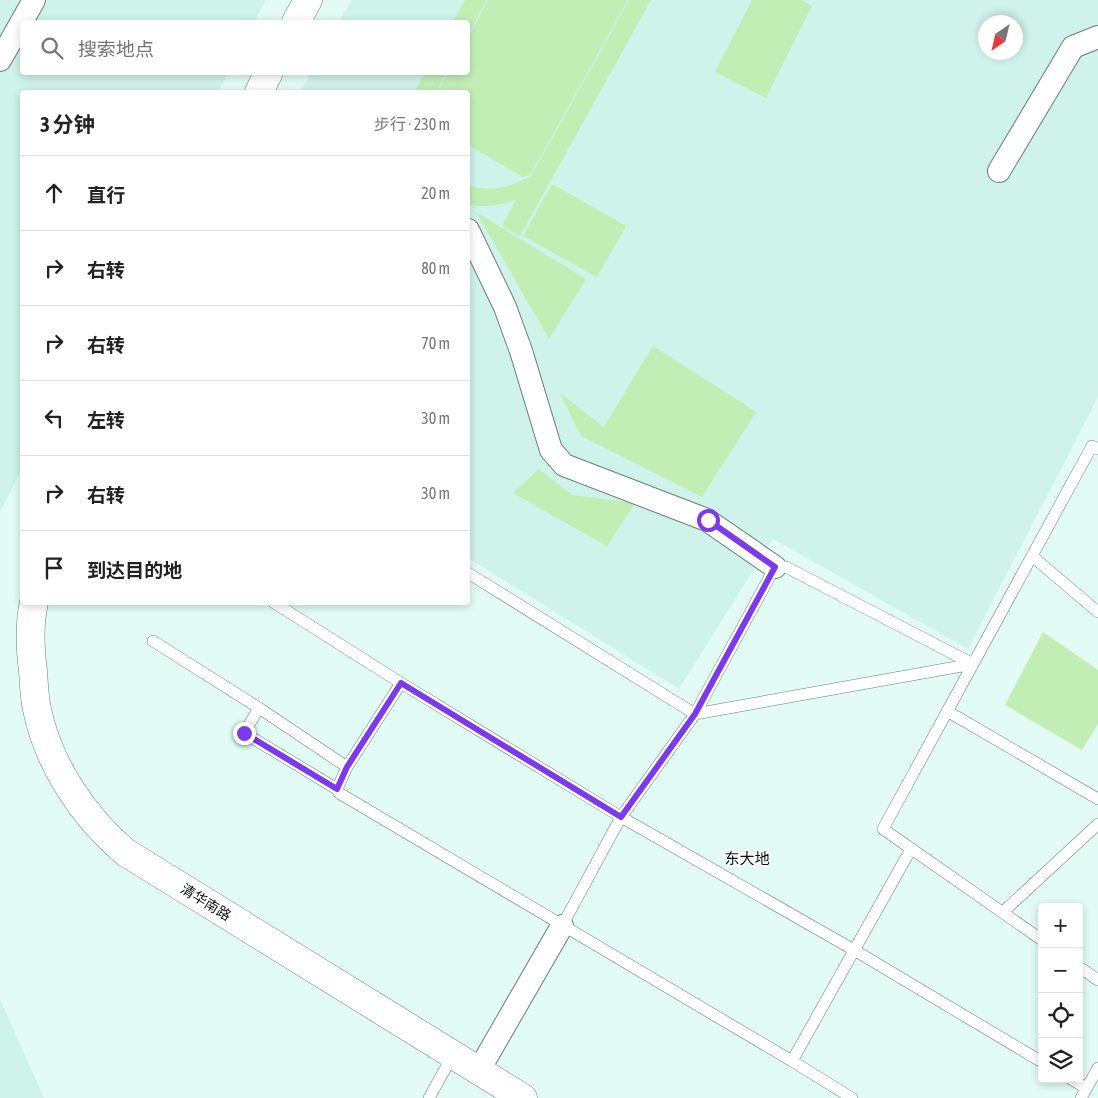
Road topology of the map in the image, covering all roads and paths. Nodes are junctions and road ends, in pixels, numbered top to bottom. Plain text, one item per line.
1 (34, 0) edge
2 (308, 0) edge
3 (23, 20) edge
4 (297, 20) edge
5 (20, 25) edge
6 (1098, 37) edge
7 (0, 60) edge
8 (268, 75) edge
9 (260, 90) edge
10 (999, 171) dead end
11 (470, 234) edge
12 (1098, 449) edge
13 (1032, 556) junction
14 (775, 567) junction
15 (470, 574) edge
16 (33, 605) edge
17 (278, 605) edge
18 (1098, 612) edge
19 (153, 641) dead end
20 (973, 664) junction
21 (401, 683) junction
22 (259, 708) junction
23 (947, 711) junction
24 (695, 714) junction
25 (347, 767) junction
26 (337, 789) junction
27 (1098, 799) edge
28 (621, 817) junction
29 (1098, 824) edge
30 (911, 849) junction
31 (1003, 912) junction
32 (562, 926) junction
33 (1038, 937) edge
34 (854, 950) junction
35 (1083, 969) edge
36 (1098, 980) edge
37 (453, 1055) junction
38 (1038, 1060) edge
39 (792, 1062) junction
40 (1098, 1068) edge
41 (478, 1070) junction
42 (1075, 1083) edge
43 (1084, 1093) edge
44 (429, 1098) edge
45 (522, 1098) edge
46 (852, 1098) edge

1 - 3 street
2 - 4 street
5 - 7 street
6 - 10 street
8 - 9 street
11 - 14 street
12 - 13 lane
13 - 18 lane
13 - 20 lane
14 - 20 lane
14 - 24 lane
15 - 24 lane
16 - 37 street, 清华南路
17 - 21 lane
19 - 22 lane
20 - 23 lane
20 - 24 lane
21 - 25 lane
21 - 28 lane
22 - 25 lane
22 - 26 lane
23 - 27 lane
23 - 30 lane
24 - 28 lane
25 - 26 lane
26 - 32 lane
28 - 32 lane
28 - 34 lane
29 - 31 lane
30 - 31 lane
30 - 34 lane
31 - 33 lane
32 - 39 lane
32 - 41 street
34 - 38 lane
34 - 39 lane
35 - 36 lane
37 - 41 street, 清华南路
37 - 44 lane
39 - 46 lane
40 - 43 lane
41 - 45 street, 清华南路
42 - 43 lane

